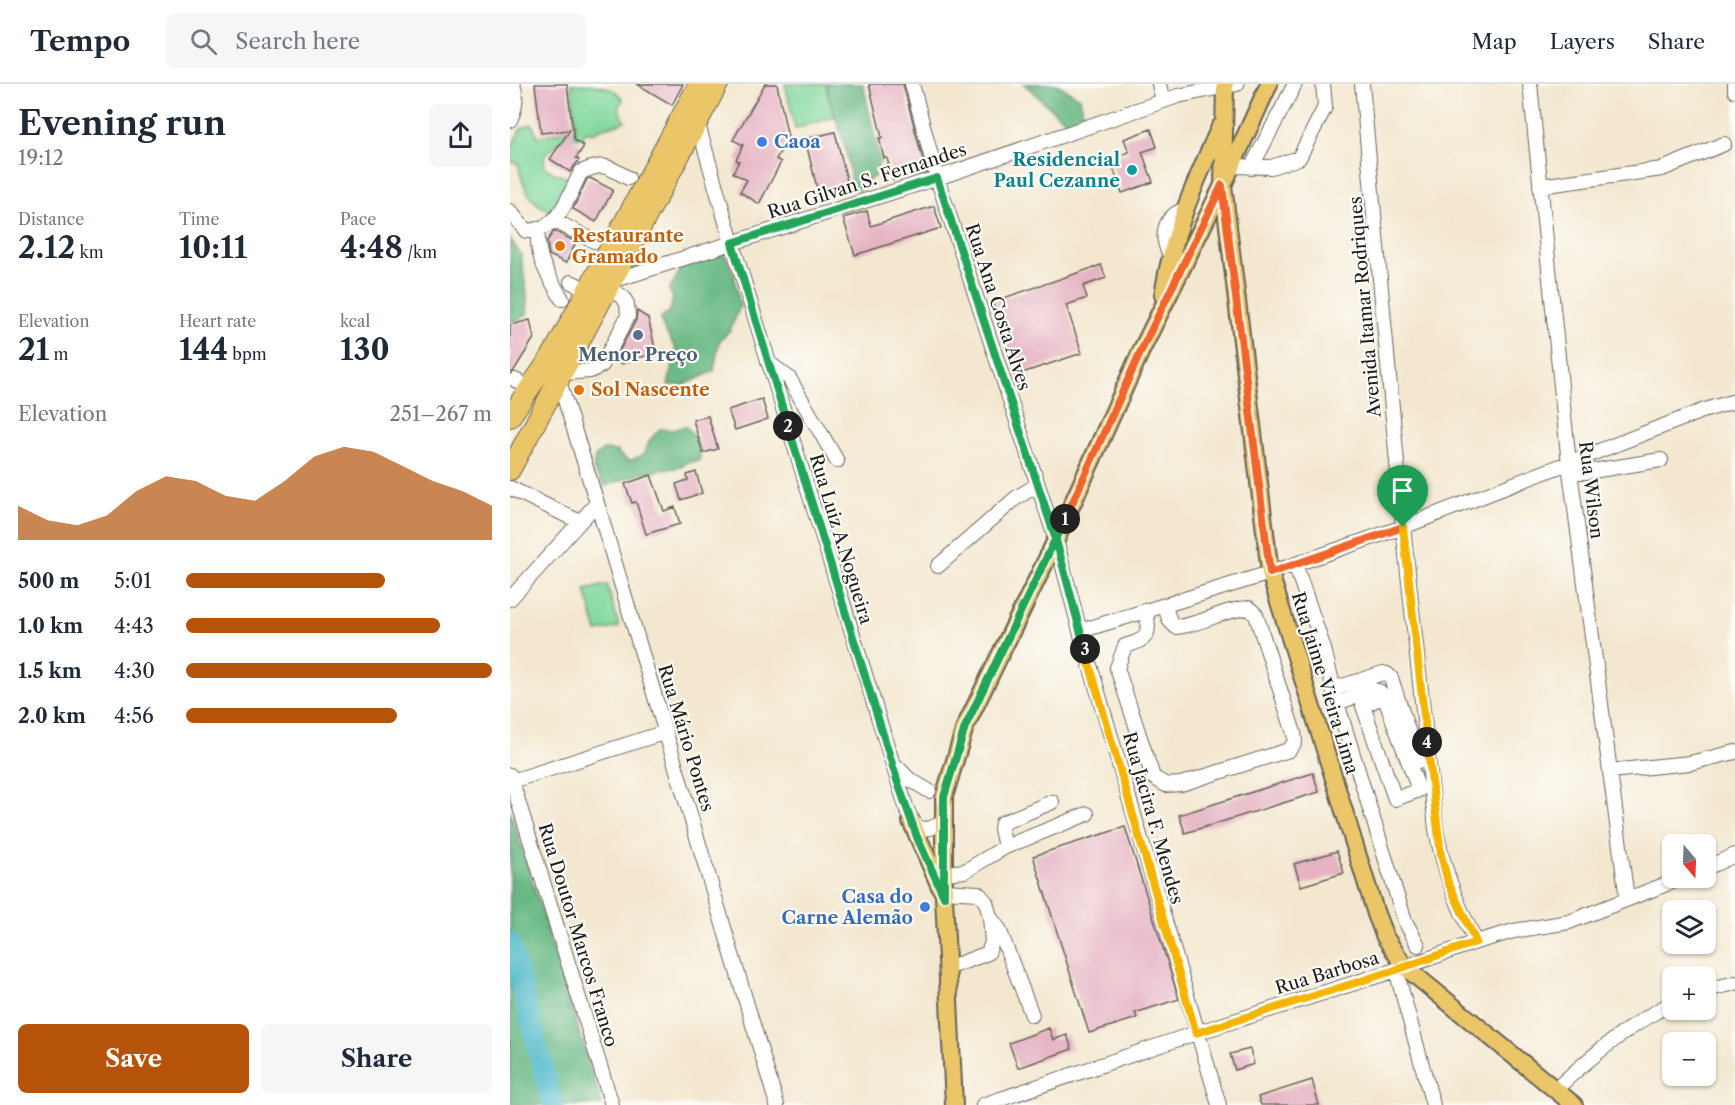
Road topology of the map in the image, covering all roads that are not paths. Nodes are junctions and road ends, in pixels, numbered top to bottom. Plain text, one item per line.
1 (513, 84) edge
2 (699, 84) edge
3 (718, 84) edge
4 (912, 84) edge
5 (1160, 84) edge
6 (1269, 84) edge
7 (1295, 84) edge
8 (1323, 84) edge
9 (1530, 84) edge
10 (1734, 84) edge
11 (1229, 85) edge
12 (1360, 86) edge
13 (1177, 90) edge
14 (1735, 91) edge
15 (1163, 101) junction
16 (510, 120) edge
17 (1224, 120) junction
18 (697, 122) junction
19 (1724, 144) dead end
20 (1231, 166) junction
21 (1251, 168) junction
22 (628, 178) dead end
23 (937, 178) junction
24 (1222, 185) junction
25 (1540, 186) junction
26 (510, 211) edge
27 (555, 221) junction
28 (538, 230) junction
29 (594, 241) dead end
30 (732, 243) junction
31 (611, 284) junction
32 (562, 298) dead end
33 (1160, 314) junction
34 (768, 362) junction
35 (561, 377) junction
36 (1735, 401) edge
37 (510, 417) edge
38 (1661, 460) dead end
39 (837, 461) dead end
40 (1569, 467) junction
41 (510, 470) edge
42 (1037, 485) junction
43 (510, 488) edge
44 (597, 503) junction
45 (580, 522) junction
46 (1403, 527) junction
47 (1056, 540) junction
48 (1295, 564) junction
49 (938, 566) dead end
50 (1270, 573) junction
51 (510, 599) edge
52 (1164, 605) junction
53 (1146, 611) junction
54 (1080, 631) junction
55 (1335, 696) junction
56 (1384, 696) junction
57 (666, 732) junction
58 (1735, 752) edge
59 (890, 759) junction
60 (1418, 762) dead end
61 (1610, 771) junction
62 (511, 778) edge
63 (936, 794) junction
64 (1052, 802) dead end
65 (909, 814) junction
66 (1087, 814) dead end
67 (943, 822) junction
68 (1005, 847) junction
69 (1735, 855) edge
70 (1716, 864) edge
71 (944, 873) junction
72 (1662, 886) edge
73 (944, 894) junction
74 (1627, 899) junction
75 (990, 916) junction
76 (1476, 942) junction
77 (1418, 945) dead end
78 (948, 968) junction
79 (1401, 968) junction
80 (1735, 983) edge
81 (1716, 988) edge
82 (1662, 1010) edge
83 (1032, 1016) dead end
84 (1196, 1033) junction
85 (1555, 1090) junction
86 (988, 1104) edge
87 (612, 1105) edge
88 (777, 1105) edge
89 (954, 1105) edge
90 (1219, 1105) edge
91 (1433, 1105) edge
92 (1574, 1105) edge

1 - 16 street
2 - 37 highway
3 - 18 highway
4 - 23 street, Rua Ana Costa Alves
5 - 15 street
6 - 20 main road
7 - 21 street
8 - 21 street
9 - 25 street, Rua Wilson
10 - 14 street
11 - 13 street, Rua Gilvan S. Fernandes
11 - 17 main road, Rua Jaime Vieira Lima
12 - 46 street, Avenida Itamar Rodriques
13 - 15 street, Rua Gilvan S. Fernandes
15 - 23 street, Rua Gilvan S. Fernandes
17 - 24 main road, Rua Jaime Vieira Lima
17 - 33 main road
18 - 30 street, Rua Luiz A.Nogueira
18 - 31 highway
19 - 25 street
20 - 21 street
20 - 24 main road
22 - 27 street
23 - 30 street, Rua Gilvan S. Fernandes
23 - 42 street, Rua Ana Costa Alves
24 - 33 main road
24 - 50 main road, Rua Jaime Vieira Lima
25 - 40 street, Rua Wilson
26 - 28 street
27 - 28 street
27 - 29 street
28 - 32 street
30 - 31 street, Rua Gilvan S. Fernandes
30 - 34 street, Rua Luiz A.Nogueira
31 - 35 highway
31 - 35 street
33 - 47 main road
34 - 39 street
34 - 59 street, Rua Luiz A.Nogueira
35 - 41 highway
35 - 44 street, Rua Mário Pontes
36 - 40 street
38 - 40 street
40 - 46 street
40 - 61 street, Rua Wilson
42 - 47 street, Rua Ana Costa Alves
42 - 49 street
43 - 45 street
44 - 45 street
44 - 57 street, Rua Mário Pontes
45 - 51 street
46 - 48 street
46 - 76 street, Avenida Itamar Rodriques
47 - 54 street, Rua Jacira F. Mendes
47 - 63 main road
48 - 50 street
48 - 55 street
50 - 52 street
50 - 79 main road, Rua Jaime Vieira Lima
52 - 53 street
52 - 53 street
53 - 54 street
54 - 84 street, Rua Jacira F. Mendes
55 - 56 street
55 - 60 street
55 - 77 street
56 - 56 street
57 - 62 street
57 - 88 street, Rua Mário Pontes
58 - 61 street
59 - 63 street, Rua Luiz A.Nogueira
59 - 65 street, Rua Luiz A.Nogueira
61 - 74 street, Rua Wilson
62 - 87 street, Rua Doutor Marcos Franco
63 - 65 street
63 - 67 main road
64 - 68 street
65 - 67 street
65 - 73 main road
66 - 68 street
67 - 71 main road
68 - 71 street
69 - 70 street
71 - 73 main road
72 - 74 street, Rua Barbosa
73 - 75 street
73 - 78 main road
74 - 76 street, Rua Barbosa
75 - 78 street
75 - 83 street
76 - 79 street, Rua Barbosa
78 - 89 main road
79 - 84 street, Rua Barbosa
79 - 85 main road, Rua Jaime Vieira Lima
79 - 91 street
80 - 81 street
82 - 85 street
84 - 86 street, Rua Barbosa
84 - 90 street, Rua Jacira F. Mendes
85 - 92 main road, Rua Jaime Vieira Lima

